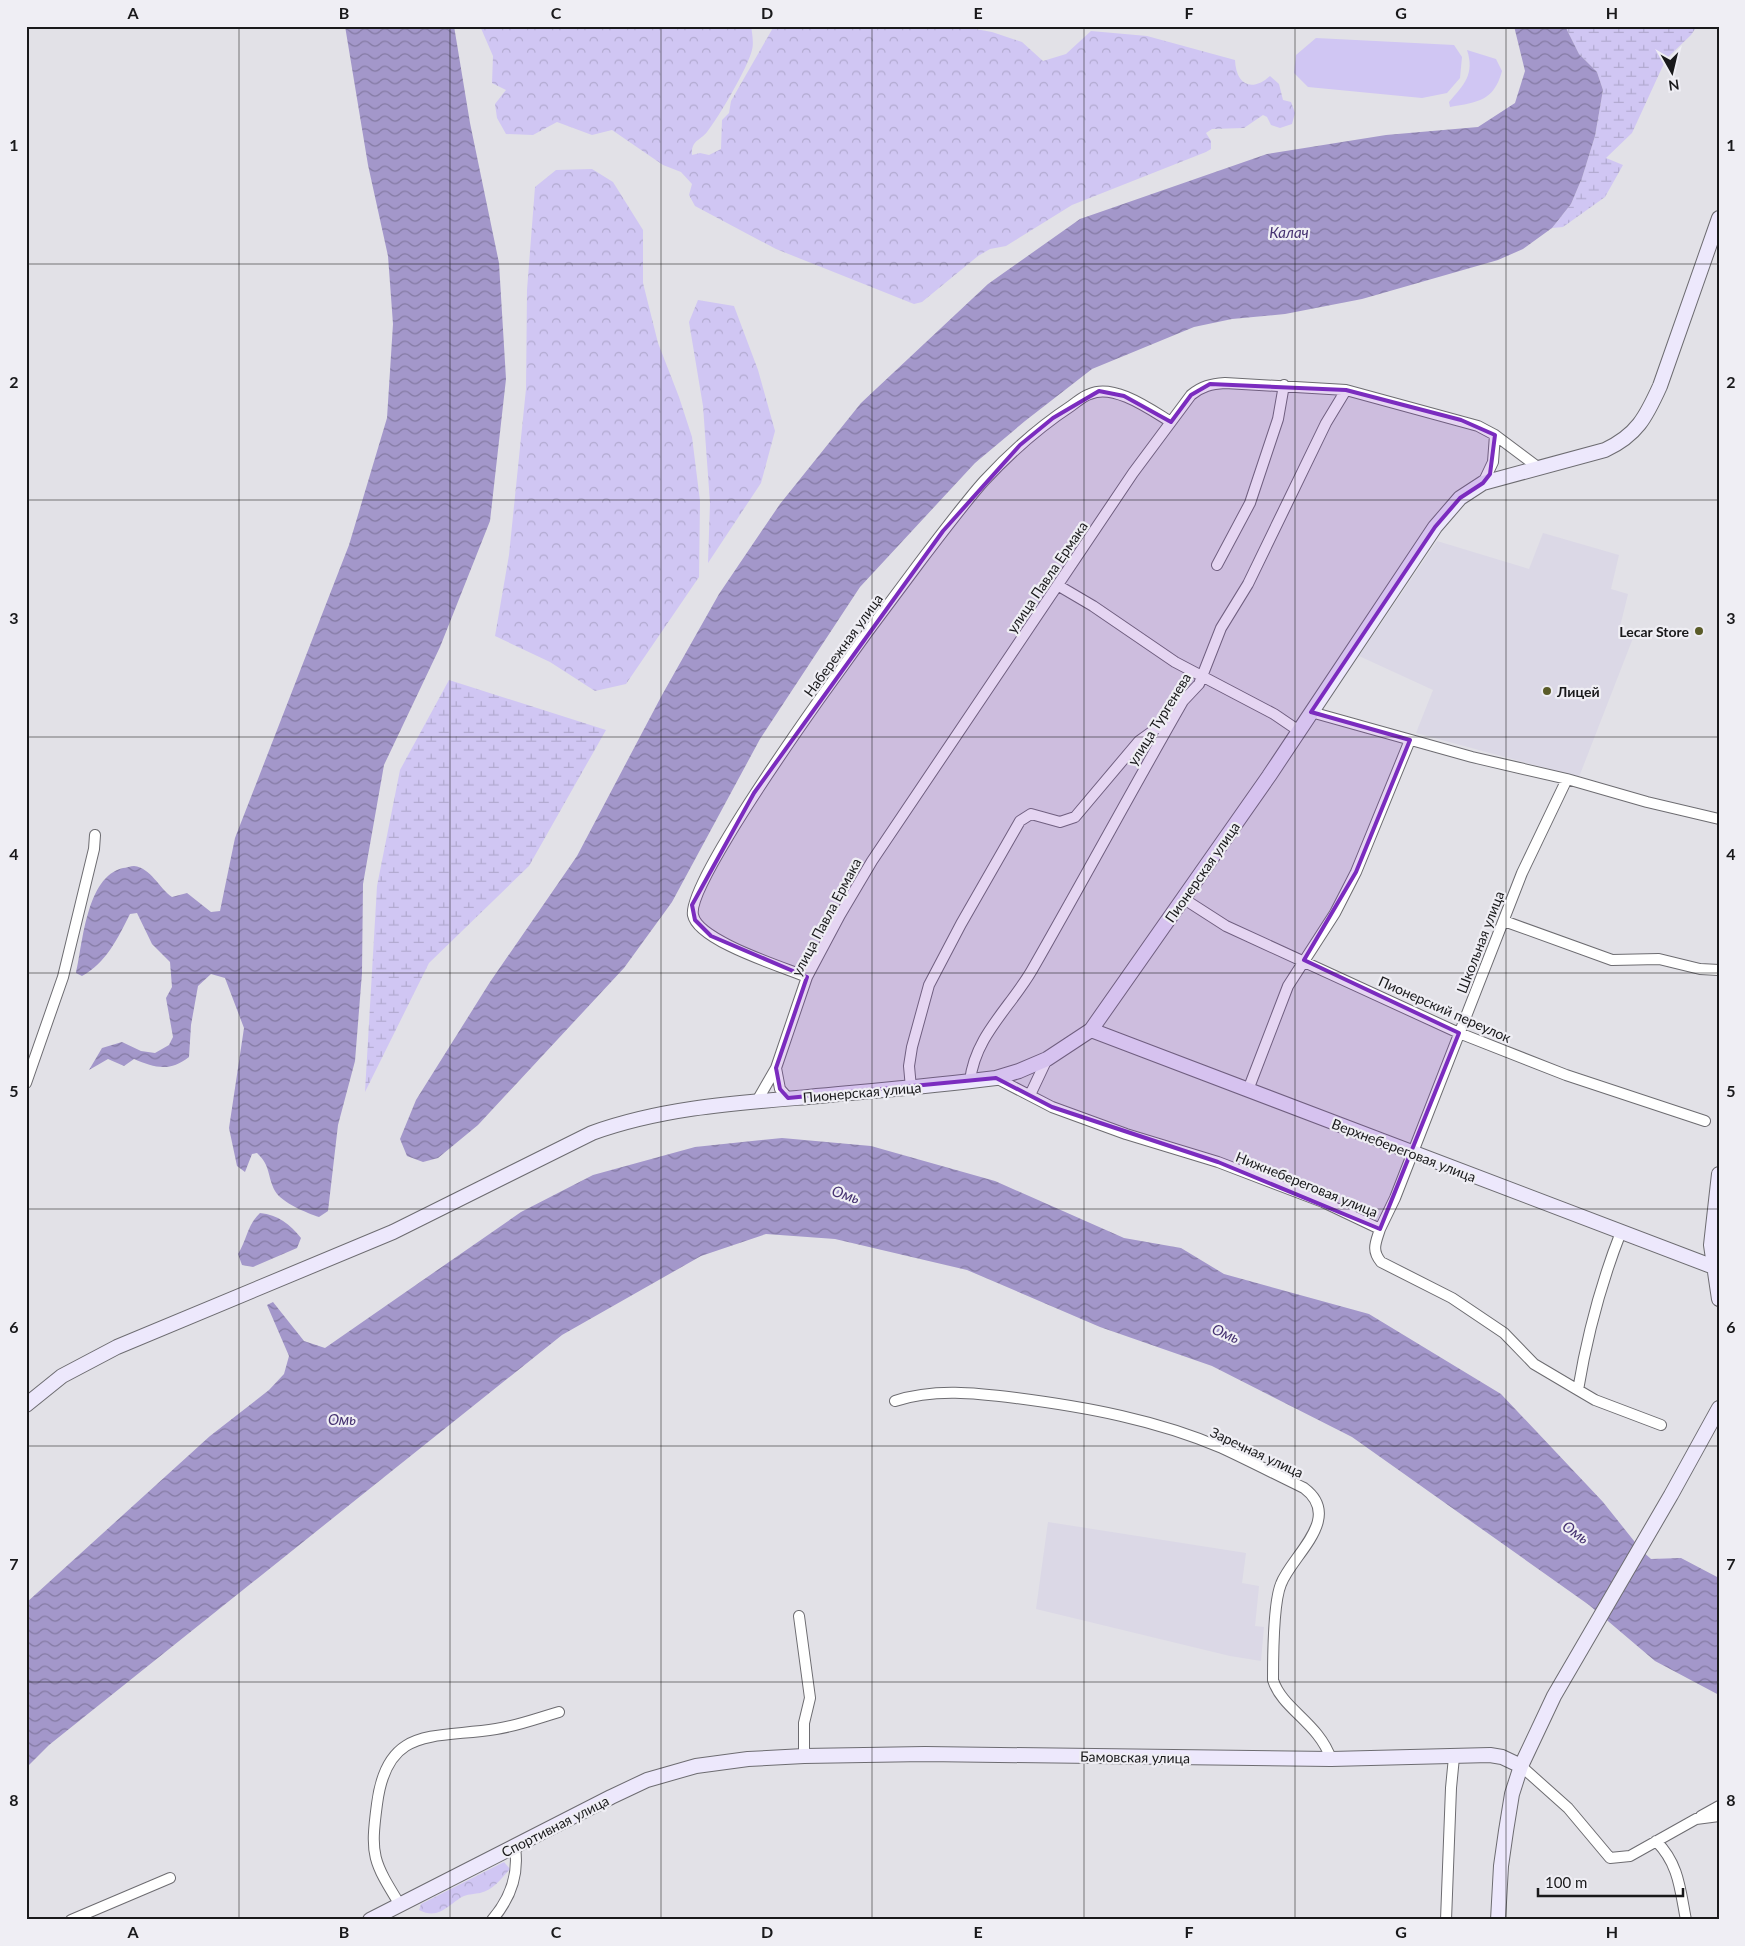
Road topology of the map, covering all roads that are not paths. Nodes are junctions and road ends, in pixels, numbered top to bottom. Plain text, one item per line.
1 (1719, 218) edge
2 (1284, 385) junction
3 (1346, 390) junction
4 (1171, 422) junction
5 (1496, 435) junction
6 (1539, 468) junction
7 (1483, 483) junction
8 (1217, 565) dead end
9 (1058, 586) junction
10 (1203, 675) junction
11 (1311, 712) junction
12 (1174, 717) junction
13 (1299, 731) junction
14 (1410, 740) junction
15 (1567, 779) junction
16 (1719, 819) edge
17 (95, 835) dead end
18 (1184, 899) junction
19 (1504, 921) junction
20 (1304, 960) junction
21 (1719, 970) edge
22 (808, 977) junction
23 (1091, 1030) junction
24 (1460, 1033) junction
25 (1047, 1059) junction
26 (776, 1068) junction
27 (996, 1078) junction
28 (970, 1081) junction
29 (26, 1083) edge
30 (911, 1088) junction
31 (1248, 1090) junction
32 (1030, 1095) junction
33 (788, 1098) junction
34 (757, 1101) junction
35 (1705, 1121) dead end
36 (1411, 1153) junction
37 (1719, 1174) edge
38 (1380, 1229) junction
39 (1621, 1232) junction
40 (1716, 1268) edge
41 (1719, 1299) edge
42 (1578, 1390) junction
43 (895, 1401) dead end
44 (26, 1405) edge
45 (1719, 1408) edge
46 (1661, 1425) dead end
47 (799, 1616) dead end
48 (559, 1712) dead end
49 (804, 1756) junction
50 (1454, 1757) junction
51 (748, 1759) joint
52 (1331, 1760) junction
53 (1521, 1766) junction
54 (1719, 1806) edge
55 (1719, 1816) edge
56 (1696, 1819) junction
57 (1656, 1841) junction
58 (515, 1848) junction
59 (170, 1878) dead end
60 (400, 1905) junction
61 (494, 1919) edge
62 (71, 1920) edge
63 (370, 1920) edge
64 (1446, 1920) edge
65 (1498, 1920) edge
66 (1686, 1920) edge

1 - 6 street, Пионерская улица
2 - 3 street, улица Павла Ермака
2 - 4 street, улица Павла Ермака
2 - 8 street
3 - 5 street, улица Павла Ермака
3 - 10 street, улица Тургенева
4 - 9 street, улица Павла Ермака
4 - 22 street, Набережная улица
5 - 6 street, улица Павла Ермака
5 - 7 street
6 - 7 street, Пионерская улица
7 - 11 street, Пионерская улица
9 - 10 street
9 - 22 street, улица Павла Ермака
10 - 12 street, улица Тургенева
10 - 13 street
11 - 13 street, Пионерская улица
11 - 14 street
12 - 28 street, улица Тургенева
12 - 30 street
13 - 18 street, Пионерская улица
14 - 15 street
14 - 20 street
15 - 16 street
15 - 19 street, Школьная улица
17 - 29 street
18 - 20 street, Пионерский переулок
18 - 23 street, Пионерская улица
19 - 21 street
19 - 24 street, Школьная улица
20 - 24 street, Пионерский переулок
20 - 31 street
22 - 26 street, улица Павла Ермака
23 - 25 street, Пионерская улица
23 - 31 street, Верхнебереговая улица
24 - 35 street, Пионерский переулок
24 - 36 street, Школьная улица
25 - 27 street, Пионерская улица
25 - 32 street
26 - 33 street
26 - 34 street, улица Павла Ермака
27 - 28 street, Пионерская улица
27 - 32 street, Нижнебереговая улица
28 - 30 street, Пионерская улица
30 - 33 street, Пионерская улица
31 - 36 street, Верхнебереговая улица
32 - 38 street, Нижнебереговая улица
33 - 34 street, Пионерская улица
34 - 44 street, Пионерская улица
36 - 38 street, Школьная улица
36 - 39 street, Верхнебереговая улица
37 - 40 street
38 - 42 street, Нижнебереговая улица
39 - 40 street, Верхнебереговая улица
39 - 42 street
40 - 41 street
42 - 46 street, Нижнебереговая улица
43 - 52 street, Заречная улица
45 - 53 street
47 - 49 street
48 - 60 street
49 - 51 street, Бамовская улица
49 - 52 street, Бамовская улица
50 - 52 street, Бамовская улица
50 - 53 street, Бамовская улица
50 - 64 street
51 - 58 street, Спортивная улица
53 - 57 street
53 - 65 street
54 - 56 street
55 - 56 street
56 - 57 street
57 - 66 street
58 - 60 street, Спортивная улица
58 - 61 street
59 - 62 street
60 - 63 street, Спортивная улица

